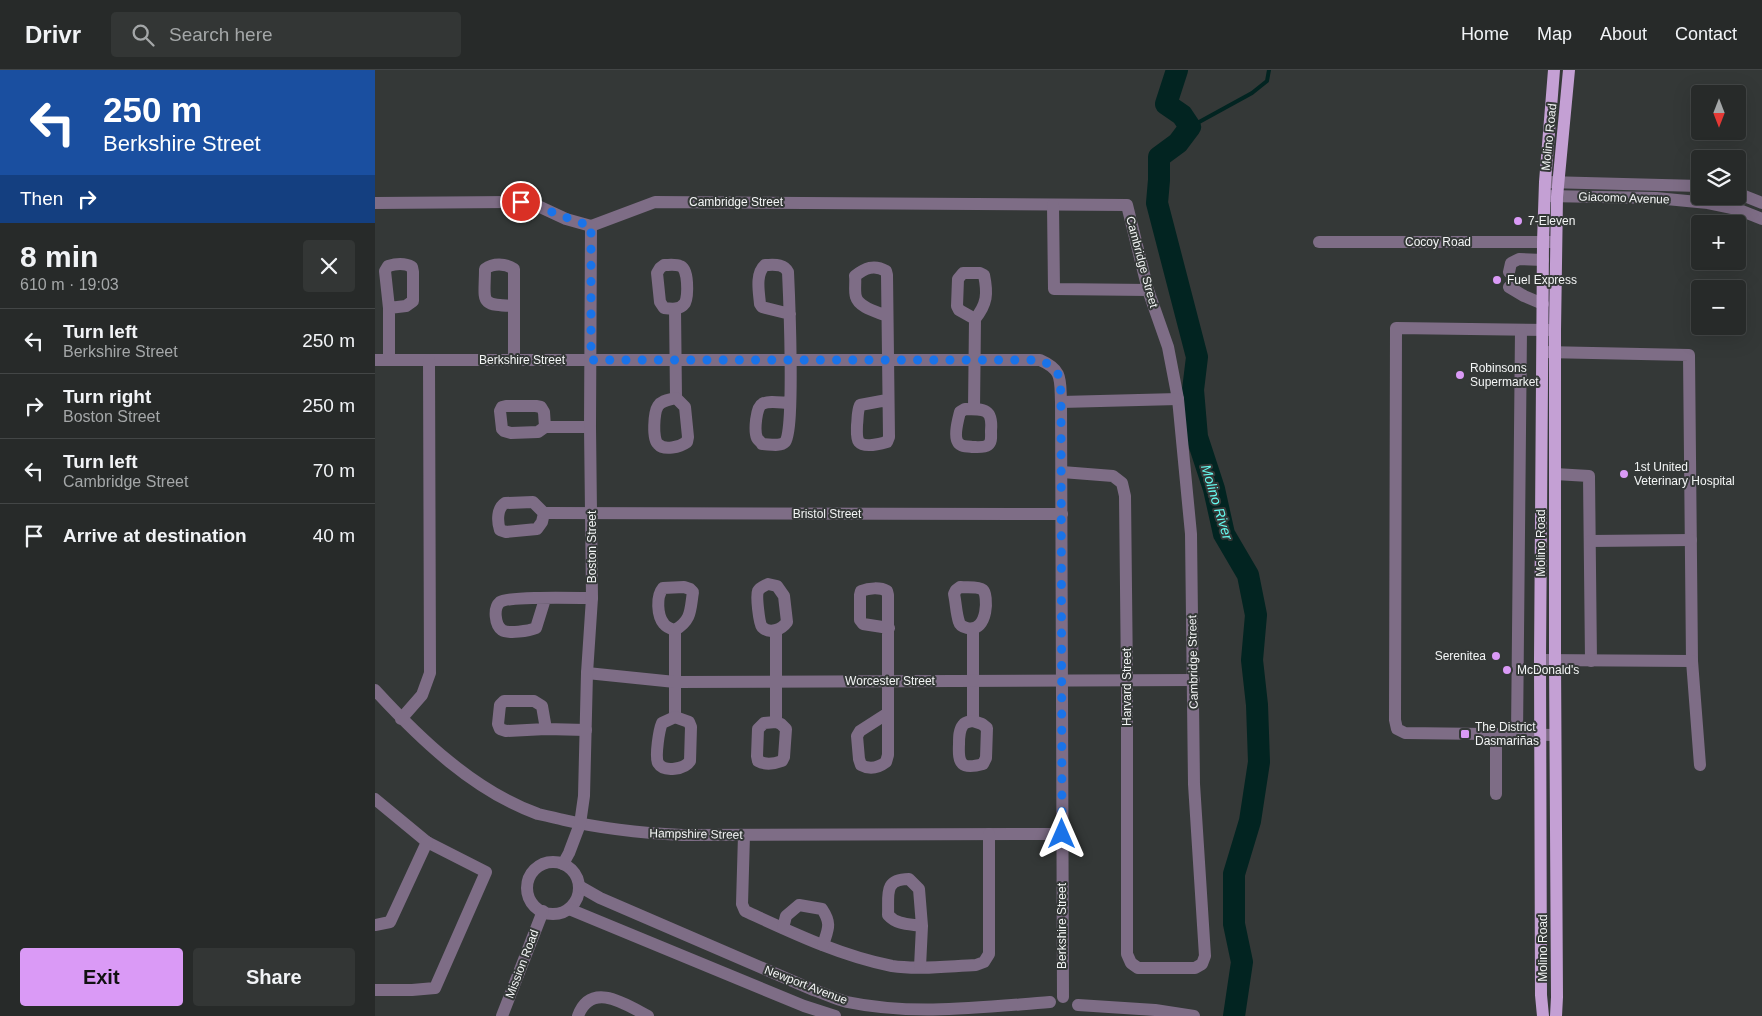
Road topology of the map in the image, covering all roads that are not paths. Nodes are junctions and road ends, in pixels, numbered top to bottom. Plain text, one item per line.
1 (1554, 70) edge
2 (1569, 70) edge
3 (1545, 182) junction
4 (1558, 182) junction
5 (1691, 186) edge
6 (1544, 196) junction
7 (1557, 196) junction
8 (1746, 197) edge
9 (375, 203) edge
10 (1762, 203) edge
11 (1053, 204) junction
12 (1762, 219) edge
13 (591, 226) junction
14 (1319, 242) dead end
15 (1543, 242) junction
16 (1556, 242) junction
17 (1543, 260) junction
18 (1509, 272) dead end
19 (1509, 287) dead end
20 (1148, 290) junction
21 (1543, 304) junction
22 (514, 306) dead end
23 (389, 308) dead end
24 (675, 309) dead end
25 (789, 314) dead end
26 (887, 316) dead end
27 (975, 319) dead end
28 (1521, 330) junction
29 (1549, 330) junction
30 (1549, 352) junction
31 (375, 360) edge
32 (389, 360) junction
33 (429, 360) junction
34 (514, 360) junction
35 (591, 360) junction
36 (675, 360) junction
37 (888, 360) junction
38 (975, 360) junction
39 (790, 361) junction
40 (676, 398) dead end
41 (1178, 399) junction
42 (887, 400) dead end
43 (1061, 402) junction
44 (790, 404) dead end
45 (974, 409) dead end
46 (545, 427) dead end
47 (590, 427) junction
48 (1062, 472) junction
49 (1555, 474) junction
50 (543, 513) dead end
51 (592, 513) junction
52 (1062, 514) junction
53 (1691, 540) junction
54 (1590, 541) junction
55 (592, 598) junction
56 (545, 599) dead end
57 (889, 628) dead end
58 (973, 629) dead end
59 (675, 630) dead end
60 (776, 631) dead end
61 (1540, 660) junction
62 (1555, 660) junction
63 (1591, 661) junction
64 (1692, 661) junction
65 (587, 673) junction
66 (1127, 680) junction
67 (1194, 680) junction
68 (889, 681) junction
69 (973, 681) junction
70 (1062, 681) junction
71 (675, 682) junction
72 (776, 682) junction
73 (375, 690) edge
74 (888, 713) dead end
75 (675, 717) dead end
76 (401, 719) junction
77 (973, 721) dead end
78 (775, 722) dead end
79 (545, 728) dead end
80 (586, 730) junction
81 (1496, 734) junction
82 (1517, 734) junction
83 (1540, 735) junction
84 (1555, 735) junction
85 (1700, 765) dead end
86 (1496, 794) dead end
87 (375, 799) edge
88 (580, 824) junction
89 (989, 834) junction
90 (1062, 834) junction
91 (744, 835) junction
92 (427, 842) junction
93 (563, 864) junction
94 (579, 886) junction
95 (569, 908) junction
96 (543, 911) junction
97 (375, 925) edge
98 (922, 926) dead end
99 (783, 928) junction
100 (823, 945) junction
101 (1127, 954) joint
102 (920, 967) junction
103 (375, 990) edge
104 (1541, 995) junction
105 (1063, 997) junction
106 (1050, 1002) junction
107 (1080, 1011) edge
108 (502, 1016) edge
109 (578, 1016) edge
110 (649, 1016) edge
111 (835, 1016) edge
112 (1044, 1016) edge
113 (1194, 1016) edge
114 (1538, 1016) edge
115 (1543, 1016) edge
116 (1556, 1016) edge

1 - 3 main road, Molino Road
2 - 4 main road, Molino Road
3 - 4 street, Giacomo Avenue
3 - 6 main road, Molino Road
4 - 5 street, Giacomo Avenue
4 - 7 main road, Molino Road
6 - 7 street, Giacomo Avenue
6 - 15 main road, Molino Road
7 - 12 street, Giacomo Avenue
7 - 16 main road, Molino Road
8 - 10 street
9 - 13 street
11 - 13 street, Cambridge Street
11 - 20 street, Cambridge Street
11 - 20 street
13 - 35 street, Boston Street
14 - 15 street, Cocoy Road
15 - 16 street, Cocoy Road
15 - 17 main road, Molino Road
16 - 29 main road, Molino Road
17 - 18 street
17 - 21 main road, Molino Road
19 - 21 street
20 - 41 street, Cambridge Street
21 - 29 main road, Molino Road
22 - 34 street
23 - 32 street
24 - 36 street
25 - 39 street
26 - 37 street
27 - 38 street
28 - 29 street
28 - 81 street
28 - 82 street
29 - 30 main road, Molino Road
30 - 49 main road, Molino Road
30 - 53 street
30 - 61 main road, Molino Road
31 - 32 street, Berkshire Street
32 - 33 street, Berkshire Street
33 - 34 street, Berkshire Street
33 - 76 street
34 - 35 street, Berkshire Street
35 - 36 street, Berkshire Street
35 - 47 street, Boston Street
36 - 39 street, Berkshire Street
36 - 40 street
37 - 38 street, Berkshire Street
37 - 39 street, Berkshire Street
37 - 42 street
38 - 43 street, Berkshire Street
38 - 45 street
39 - 44 street
41 - 43 street
41 - 67 street, Cambridge Street
43 - 48 street, Berkshire Street
46 - 47 street
47 - 51 street, Boston Street
48 - 52 street, Berkshire Street
48 - 66 street, Harvard Street
49 - 54 street
49 - 62 main road, Molino Road
50 - 51 street, Bristol Street
51 - 52 street, Bristol Street
51 - 55 street, Boston Street
52 - 70 street, Berkshire Street
53 - 54 street
53 - 64 street
54 - 63 street
55 - 56 street
55 - 65 street, Boston Street
57 - 68 street
58 - 69 street
59 - 71 street
60 - 72 street
61 - 62 street
61 - 83 main road, Molino Road
62 - 63 street
62 - 84 main road, Molino Road
63 - 64 street
64 - 85 street
65 - 71 street, Worcester Street
65 - 80 street, Boston Street
66 - 67 street, Worcester Street
66 - 70 street, Worcester Street
66 - 101 street, Harvard Street
67 - 101 street, Cambridge Street
68 - 69 street, Worcester Street
68 - 72 street, Worcester Street
68 - 74 street
69 - 70 street, Worcester Street
69 - 77 street
70 - 90 street, Berkshire Street
71 - 72 street, Worcester Street
71 - 75 street
72 - 78 street
73 - 76 street, Hampshire Street
76 - 88 street, Hampshire Street
79 - 80 street
80 - 88 street, Boston Street
81 - 82 street
81 - 86 street
82 - 83 street
83 - 84 street
83 - 104 main road, Molino Road
84 - 116 main road, Molino Road
87 - 92 street
88 - 91 street, Hampshire Street
88 - 93 street, Boston Street
89 - 90 street, Hampshire Street
89 - 91 street, Hampshire Street
89 - 102 street
90 - 105 street, Berkshire Street
91 - 99 street
92 - 97 street
92 - 103 street
93 - 94 street
93 - 96 street
94 - 95 street
94 - 106 street, Newport Avenue
95 - 96 street
95 - 111 street, Newport Avenue
96 - 108 street, Mission Road
98 - 102 street
99 - 100 street
99 - 100 street
100 - 102 street
104 - 114 main road
104 - 115 main road, Molino Road
105 - 106 street, Newport Avenue
105 - 107 street
106 - 112 street
107 - 113 street
109 - 110 street

